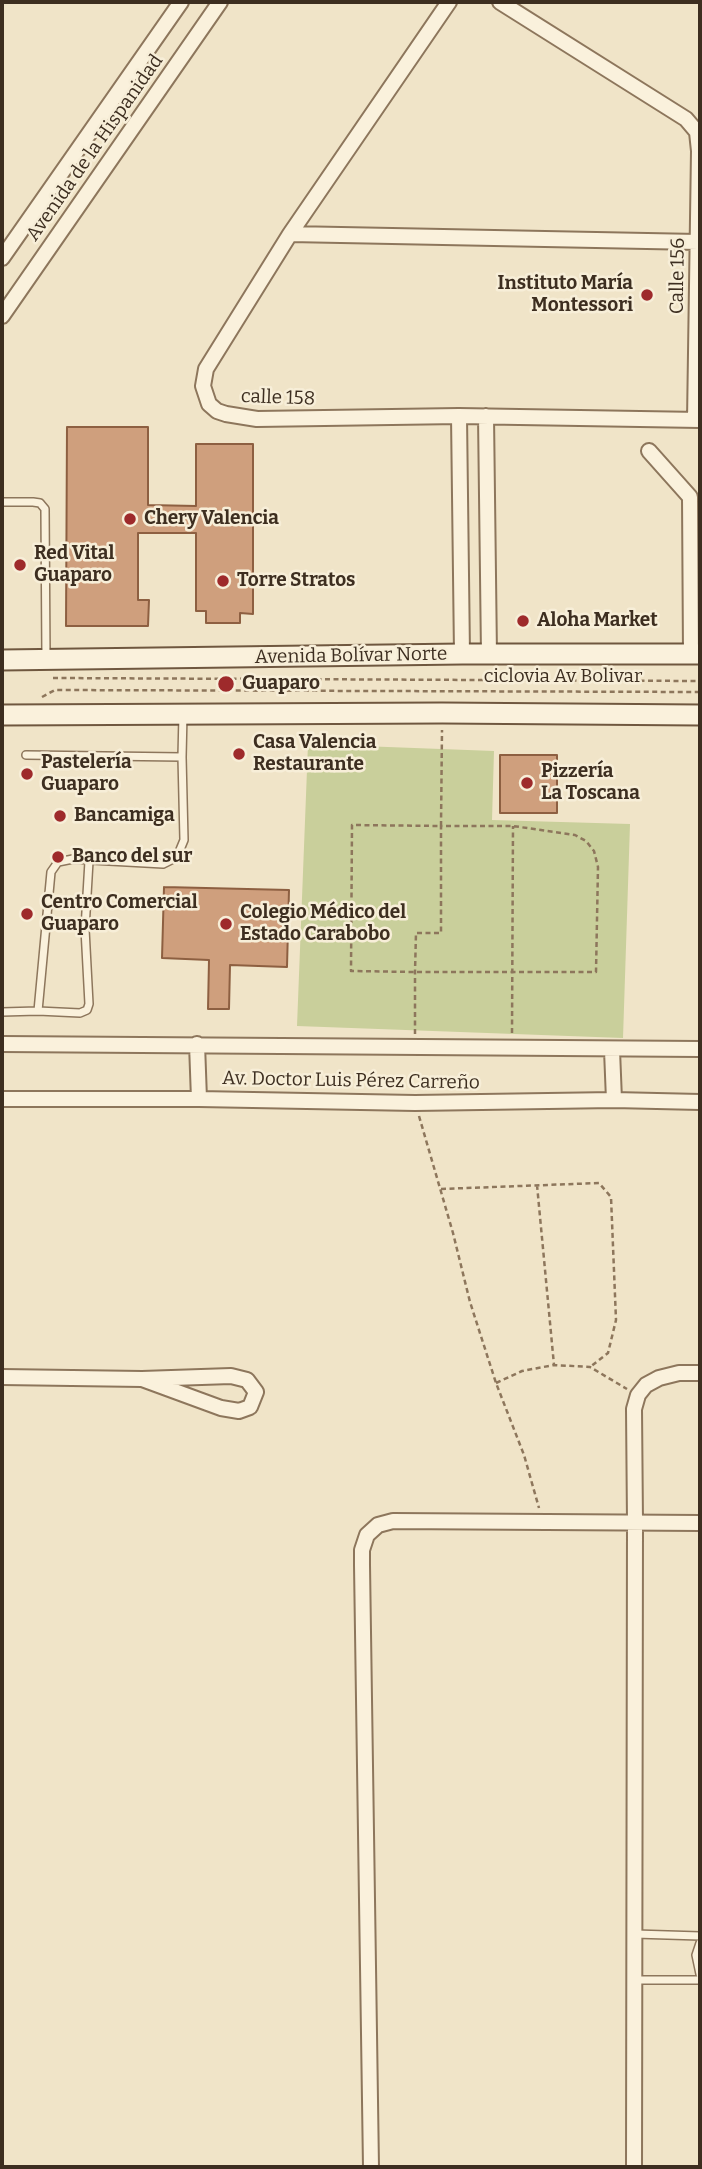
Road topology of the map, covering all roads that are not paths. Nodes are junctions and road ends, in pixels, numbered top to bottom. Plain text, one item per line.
1 (181, 2) edge
2 (220, 2) edge
3 (449, 2) edge
4 (500, 2) edge
5 (290, 234) junction
6 (698, 242) junction
7 (2, 258) edge
8 (2, 316) edge
9 (459, 416) junction
10 (486, 416) junction
11 (698, 420) edge
12 (649, 451) dead end
13 (2, 502) edge
14 (462, 654) junction
15 (696, 654) edge
16 (489, 655) junction
17 (2, 660) edge
18 (45, 667) junction
19 (183, 713) junction
20 (6, 715) edge
21 (700, 715) edge
22 (26, 755) dead end
23 (182, 757) junction
24 (89, 860) junction
25 (2, 1012) edge
26 (38, 1012) junction
27 (2, 1044) edge
28 (197, 1044) junction
29 (612, 1049) junction
30 (700, 1049) edge
31 (2, 1098) edge
32 (199, 1099) junction
33 (614, 1100) junction
34 (700, 1101) edge
35 (700, 1373) edge
36 (2, 1377) edge
37 (142, 1379) junction
38 (635, 1522) junction
39 (700, 1523) edge
40 (635, 1934) junction
41 (700, 1936) edge
42 (700, 1943) edge
43 (700, 1974) edge
44 (700, 1979) edge
45 (635, 1980) junction
46 (371, 2167) edge
47 (634, 2167) edge

1 - 7 street, Avenida de la Hispanidad
2 - 8 street, Avenida de la Hispanidad
3 - 5 street, calle 158
4 - 6 street, Calle 156
5 - 6 street
5 - 9 street, calle 158
6 - 11 street, Calle 156
9 - 10 street, calle 158
9 - 14 street
10 - 11 street, calle 158
10 - 16 street
12 - 15 street
13 - 18 lane
14 - 16 main road, Avenida Bolívar Norte
14 - 18 main road, Avenida Bolívar Norte
15 - 16 main road, Avenida Bolívar Norte
17 - 18 main road, Avenida Bolívar Norte
19 - 20 main road
19 - 21 main road
19 - 23 lane
22 - 23 lane
23 - 24 lane
24 - 26 lane
24 - 26 lane
25 - 26 lane
27 - 28 street, Av. Doctor Luis Pérez Carreño
28 - 29 street, Av. Doctor Luis Pérez Carreño
28 - 32 street
29 - 30 street, Av. Doctor Luis Pérez Carreño
29 - 33 street
31 - 32 street, Av. Doctor Luis Pérez Carreño
32 - 33 street, Av. Doctor Luis Pérez Carreño
33 - 34 street, Av. Doctor Luis Pérez Carreño
35 - 38 street
36 - 37 street
37 - 37 street
38 - 39 street
38 - 40 street
38 - 46 street
40 - 41 lane
40 - 45 street
42 - 43 lane
44 - 45 lane
45 - 47 street

